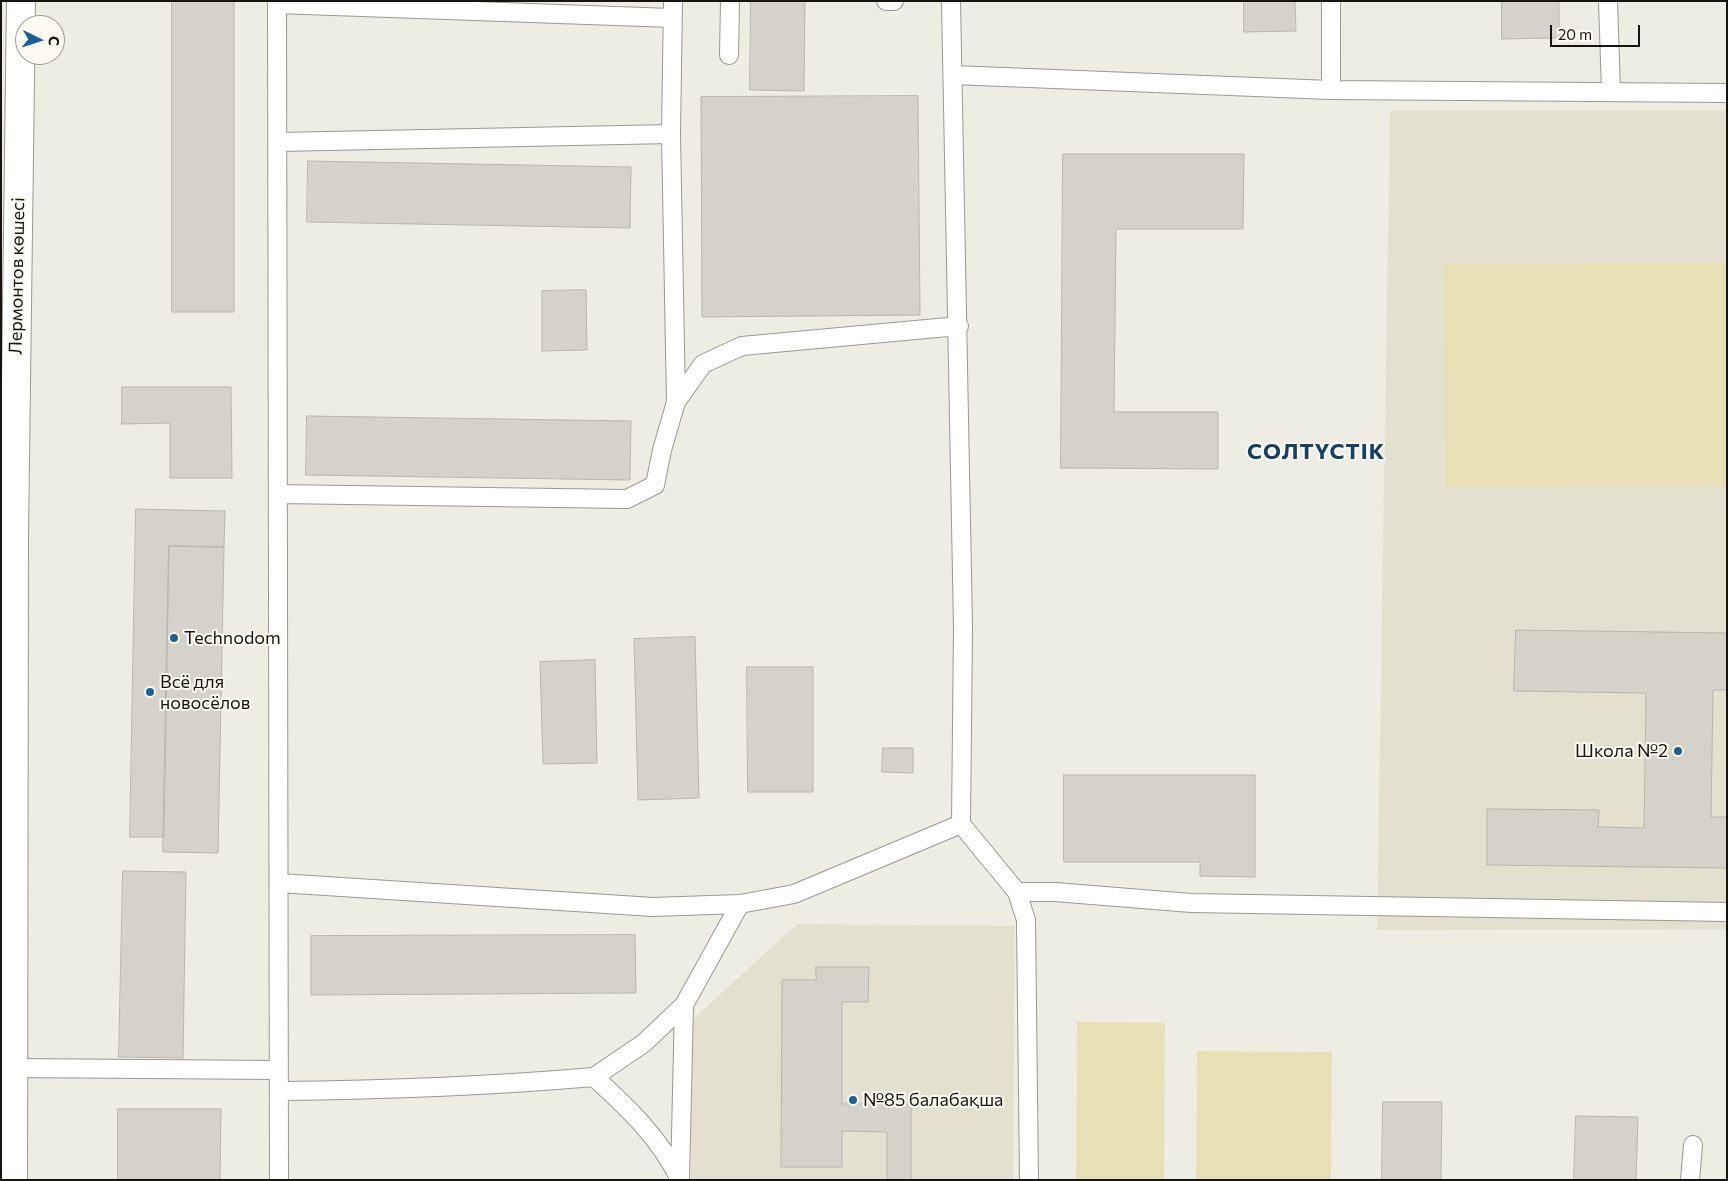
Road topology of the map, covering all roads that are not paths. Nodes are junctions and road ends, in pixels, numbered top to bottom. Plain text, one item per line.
1 (21, 1) edge
2 (730, 1) edge
3 (886, 1) edge
4 (894, 1) edge
5 (951, 1) edge
6 (1331, 1) edge
7 (1608, 1) edge
8 (277, 3) edge
9 (673, 9) edge
10 (729, 55) dead end
11 (953, 75) junction
12 (1331, 90) junction
13 (1610, 92) junction
14 (1727, 93) edge
15 (671, 134) junction
16 (278, 142) junction
17 (959, 326) junction
18 (676, 402) junction
19 (278, 494) junction
20 (8, 536) edge
21 (961, 824) junction
22 (8, 861) edge
23 (279, 883) junction
24 (1017, 892) junction
25 (740, 904) junction
26 (1727, 912) edge
27 (684, 1004) junction
28 (13, 1068) junction
29 (279, 1070) junction
30 (594, 1077) junction
31 (279, 1091) junction
32 (1693, 1145) dead end
33 (680, 1179) edge
34 (13, 1180) edge
35 (279, 1180) edge
36 (1029, 1180) edge
37 (1690, 1180) edge

1 - 20 main road, Лермонтов көшесі
2 - 10 lane
3 - 4 lane
5 - 11 lane
6 - 12 lane
7 - 13 lane
8 - 9 lane
8 - 16 lane
9 - 15 lane
11 - 12 lane
11 - 17 lane
12 - 13 lane
13 - 14 lane
15 - 16 lane
15 - 18 lane
16 - 19 lane
17 - 18 lane
17 - 21 lane
18 - 19 lane
19 - 23 lane
20 - 22 main road, Лермонтов көшесі
21 - 24 lane
21 - 25 lane
22 - 28 main road, Лермонтов көшесі
23 - 25 lane
23 - 29 lane
24 - 26 lane
24 - 36 lane
25 - 27 lane
27 - 30 lane
27 - 33 lane
28 - 29 lane
28 - 34 main road, Лермонтов көшесі
29 - 31 lane
30 - 31 lane
30 - 33 lane
31 - 35 lane
32 - 37 lane

